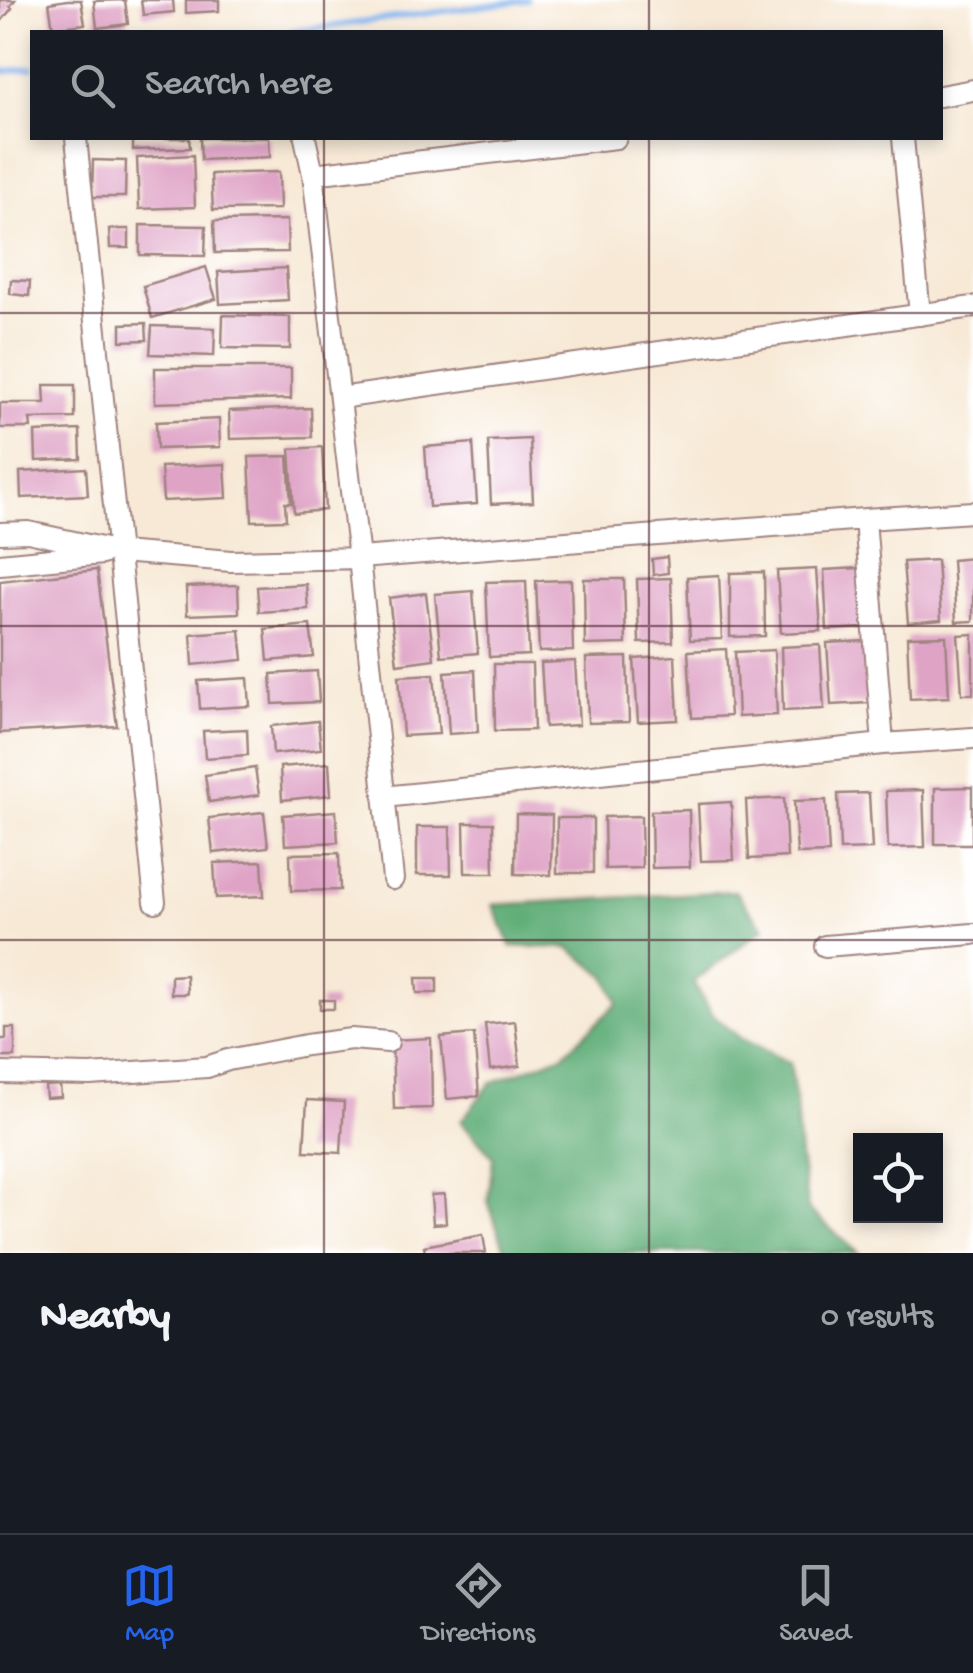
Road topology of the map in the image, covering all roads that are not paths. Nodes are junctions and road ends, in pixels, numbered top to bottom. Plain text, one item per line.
1 (973, 90) edge
2 (943, 95) edge
3 (76, 140) edge
4 (305, 140) edge
5 (599, 140) edge
6 (903, 140) edge
7 (313, 174) junction
8 (973, 307) edge
9 (920, 315) junction
10 (340, 398) junction
11 (973, 512) edge
12 (865, 518) junction
13 (0, 533) edge
14 (120, 552) junction
15 (359, 558) junction
16 (0, 564) edge
17 (973, 738) edge
18 (883, 744) junction
19 (384, 797) junction
20 (393, 879) dead end
21 (154, 902) dead end
22 (973, 934) edge
23 (825, 946) dead end
24 (388, 1042) dead end
25 (0, 1073) edge

1 - 2 street
3 - 14 street
4 - 7 street
5 - 7 street
6 - 9 street
7 - 10 street
8 - 9 street
9 - 10 street
10 - 15 street
11 - 12 street
12 - 15 street
12 - 18 street
13 - 14 street
14 - 15 street
14 - 16 street
14 - 21 street
15 - 19 street
17 - 18 street
18 - 19 street
19 - 20 street
22 - 23 street
24 - 25 street

